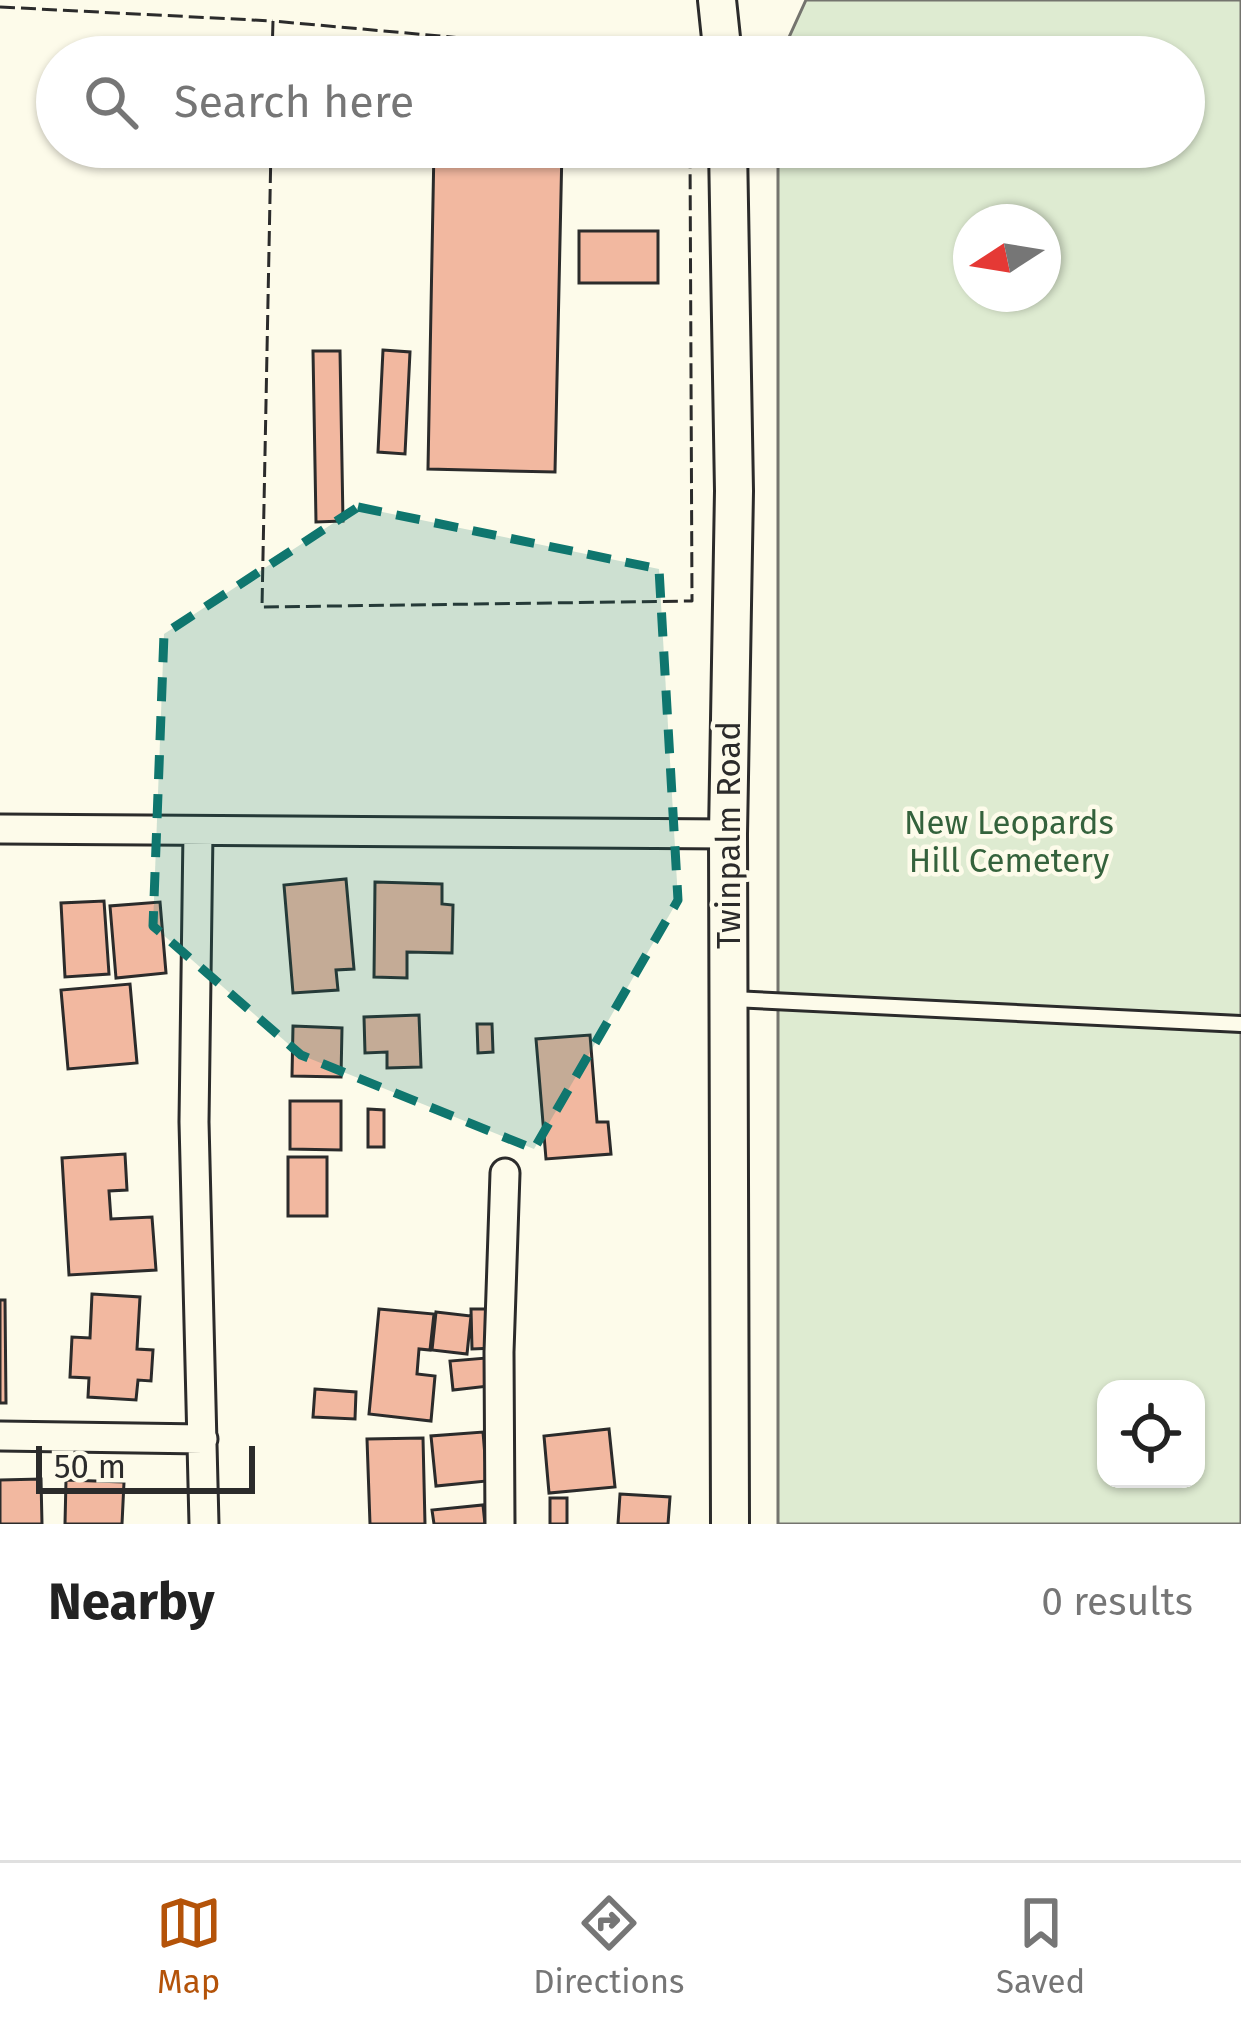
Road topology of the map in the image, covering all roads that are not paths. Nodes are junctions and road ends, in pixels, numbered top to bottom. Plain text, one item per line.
1 (718, 0) edge
2 (721, 36) edge
3 (728, 168) edge
4 (0, 830) edge
5 (197, 832) junction
6 (728, 834) junction
7 (728, 999) junction
8 (1241, 1024) edge
9 (505, 1173) dead end
10 (0, 1436) edge
11 (203, 1439) junction
12 (204, 1524) edge
13 (500, 1524) edge
14 (730, 1524) edge

1 - 2 main road
3 - 6 main road, Twinpalm Road
4 - 5 street
5 - 6 street
5 - 11 street
6 - 7 main road, Twinpalm Road
7 - 8 lane
7 - 14 main road, Twinpalm Road
9 - 13 street
10 - 11 street
11 - 12 street

